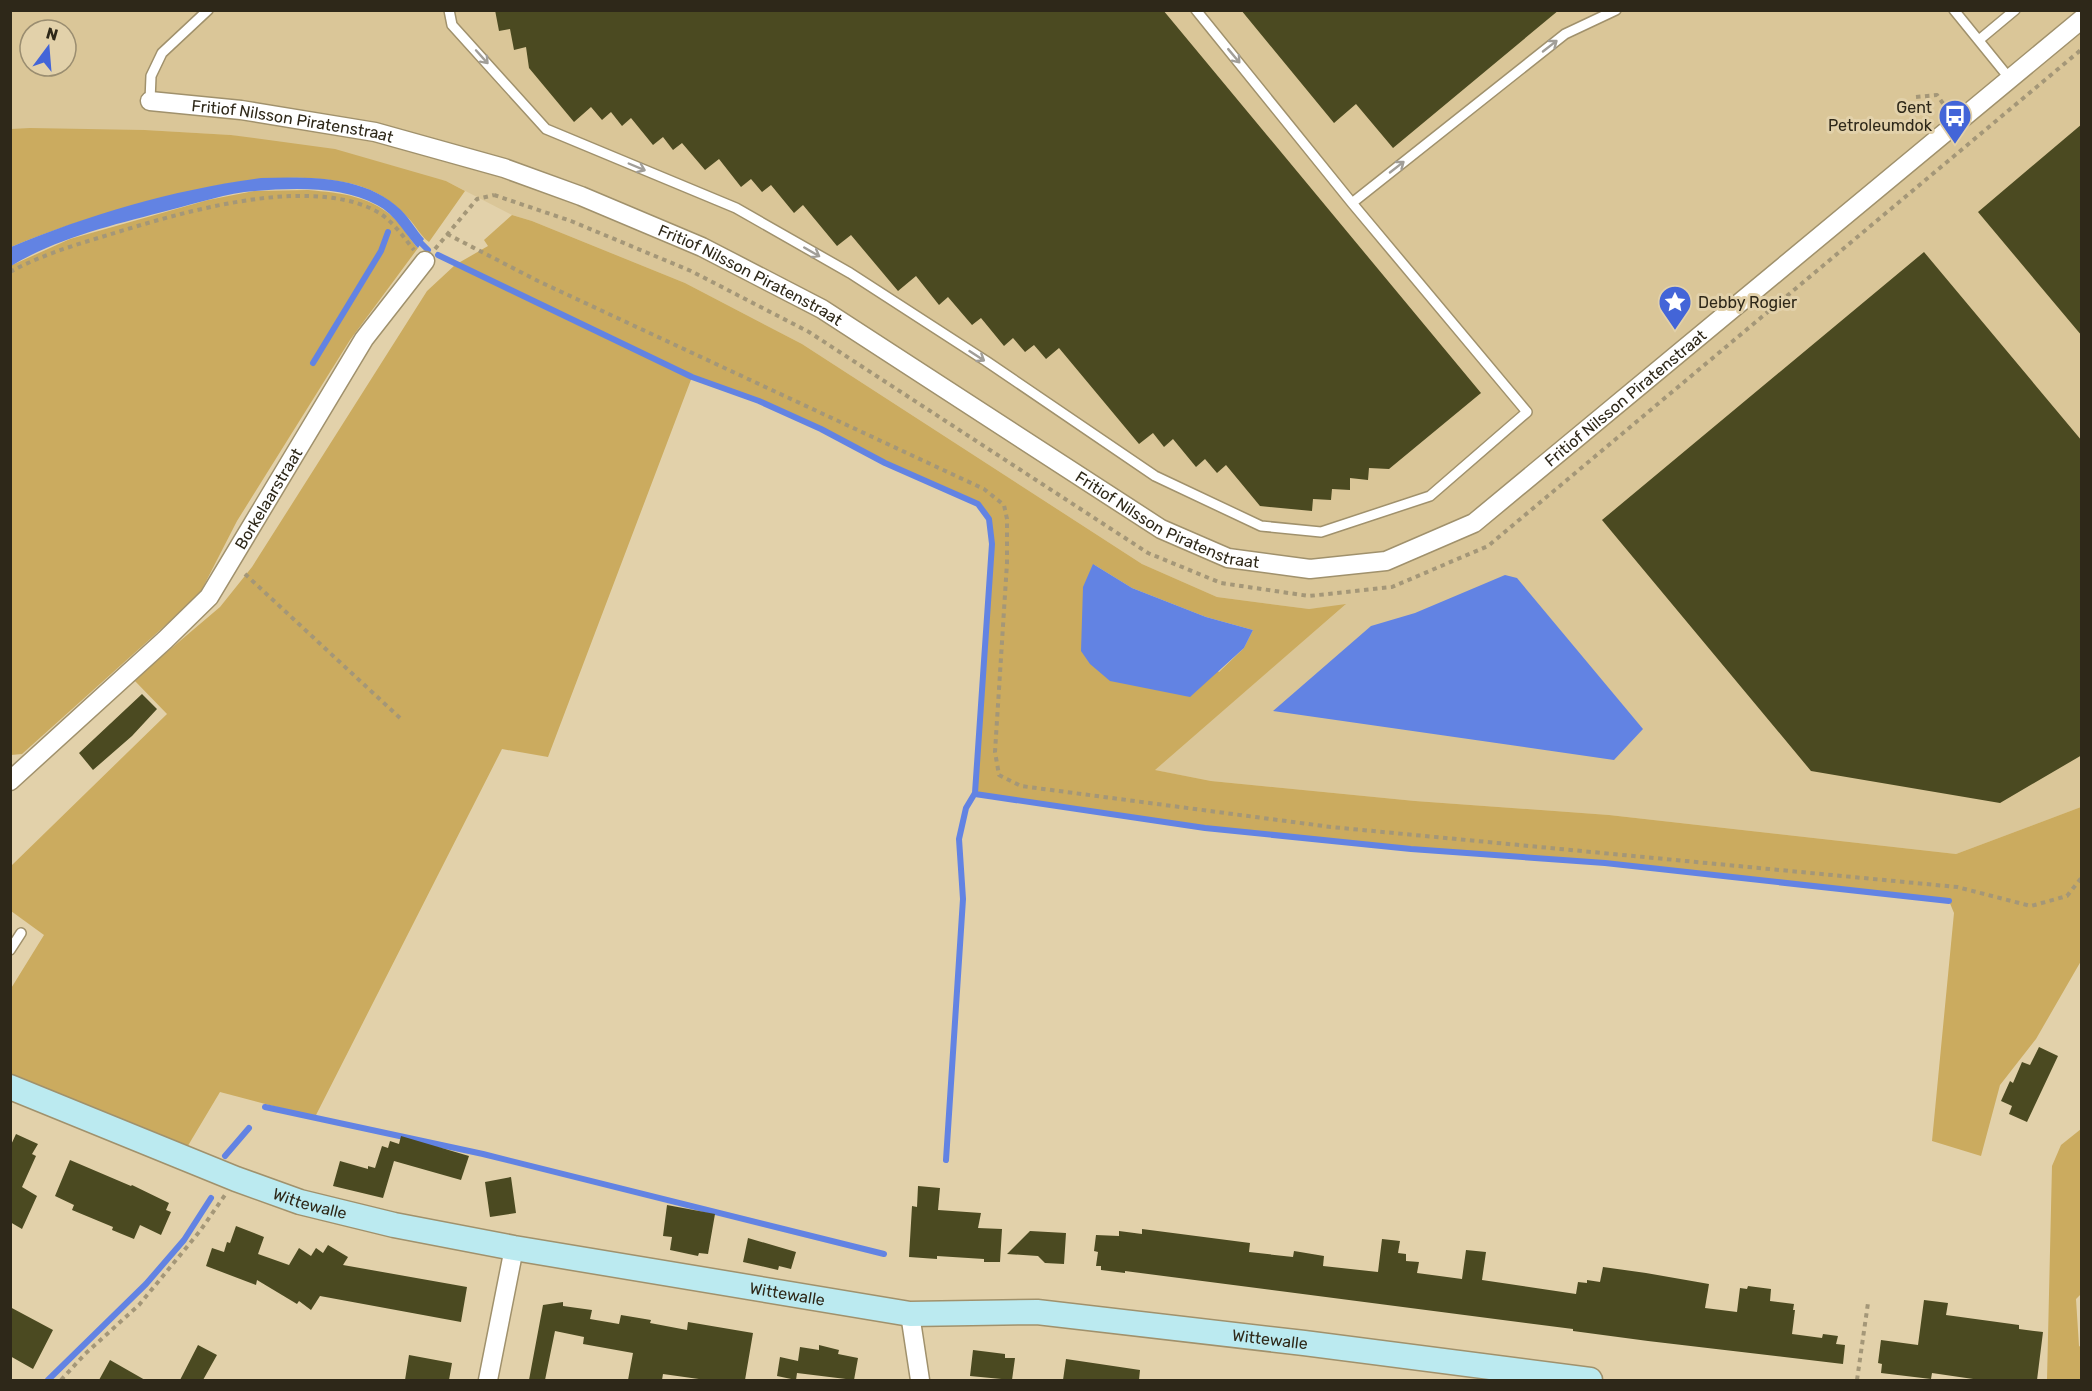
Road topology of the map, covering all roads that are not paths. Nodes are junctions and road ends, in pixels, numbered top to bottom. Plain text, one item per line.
1 (208, 10) edge
2 (449, 10) edge
3 (1196, 10) edge
4 (1616, 10) edge
5 (1954, 10) edge
6 (2014, 10) edge
7 (2082, 19) edge
8 (1978, 40) junction
9 (2010, 79) junction
10 (150, 101) joint
11 (1352, 204) junction
12 (425, 261) road end
13 (10, 781) edge
14 (21, 933) dead end
15 (10, 950) edge
16 (10, 1087) edge
17 (514, 1248) junction
18 (910, 1314) junction
19 (488, 1380) edge
20 (920, 1380) edge
21 (1590, 1380) edge

1 - 10 lane
2 -> 11 lane
3 -> 11 lane
11 -> 4 lane
5 - 8 lane
6 - 8 lane
7 - 9 street, Fritiof Nilsson Piratenstraat
8 - 9 lane
9 - 10 street, Fritiof Nilsson Piratenstraat
12 - 13 street, Borkelaarstraat
14 - 15 lane
16 - 17 street, Wittewalle
17 - 18 street, Wittewalle
17 - 19 street
18 - 20 street
18 - 21 street, Wittewalle

